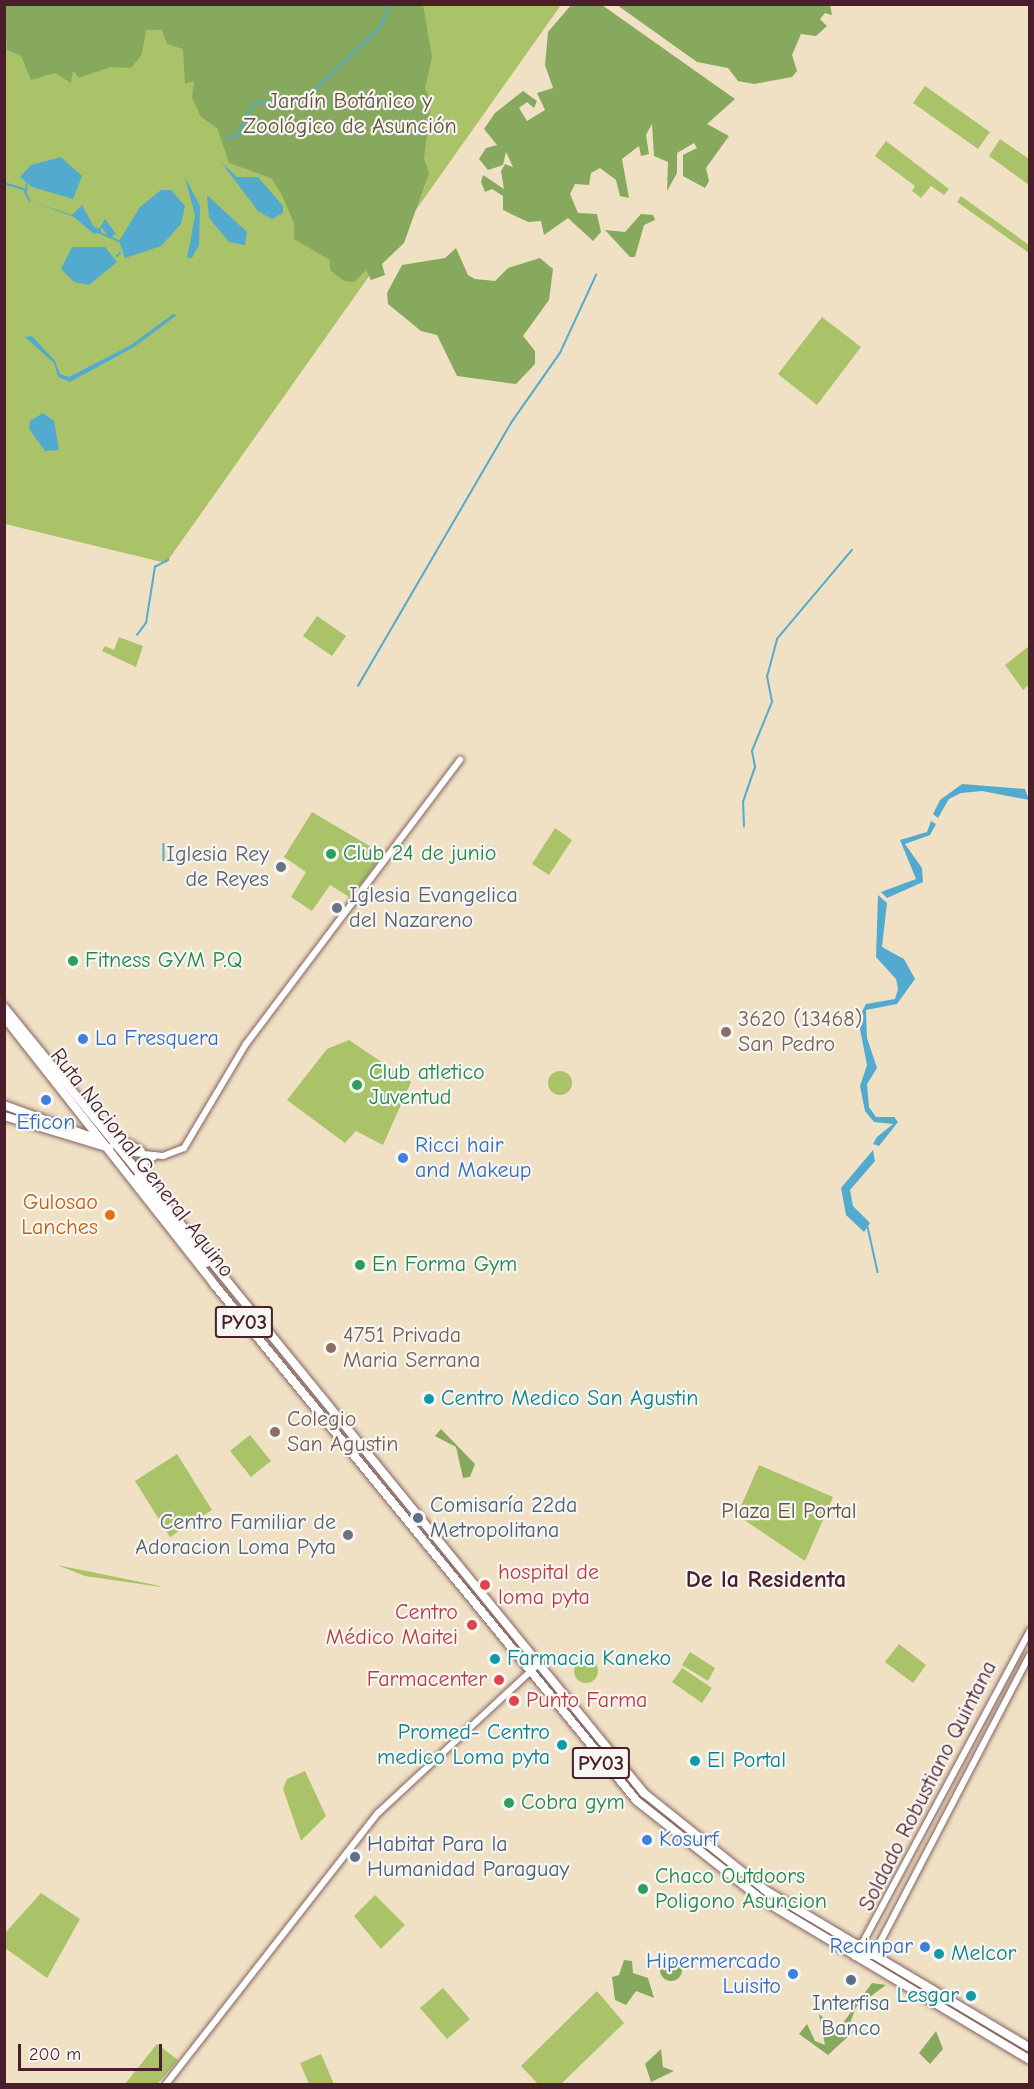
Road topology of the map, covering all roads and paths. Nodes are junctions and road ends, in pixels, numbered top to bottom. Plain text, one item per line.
1 (460, 760) dead end
2 (4, 1007) edge
3 (4, 1017) edge
4 (4, 1107) edge
5 (82, 1115) junction
6 (4, 1116) edge
7 (105, 1131) junction
8 (72, 1134) junction
9 (105, 1144) junction
10 (121, 1149) junction
11 (141, 1151) junction
12 (154, 1156) junction
13 (126, 1172) junction
14 (138, 1177) dead end
15 (158, 1191) junction
16 (221, 1274) junction
17 (1029, 1630) edge
18 (1029, 1655) edge
19 (536, 1666) junction
20 (528, 1672) junction
21 (863, 1950) junction
22 (873, 1956) junction
23 (855, 1957) junction
24 (1029, 2048) edge
25 (1029, 2060) edge
26 (166, 2085) edge

1 - 12 street
2 - 7 highway, Ruta Nacional General Aquino / PY03
3 - 5 highway, Ruta Nacional General Aquino / PY03
4 - 8 highway
5 - 8 highway
5 - 9 highway, Ruta Nacional General Aquino / PY03
6 - 8 highway
7 - 10 highway, Ruta Nacional General Aquino / PY03
7 - 11 highway
8 - 9 highway
8 - 9 highway
8 - 13 highway
9 - 10 highway
9 - 13 highway, Ruta Nacional General Aquino / PY03
10 - 11 street
10 - 12 street
10 - 15 highway, Ruta Nacional General Aquino / PY03
11 - 12 street
12 - 15 highway
13 - 20 highway, Ruta Nacional General Aquino / PY03
14 - 16 highway
15 - 16 highway, Ruta Nacional General Aquino / PY03
16 - 19 highway, Ruta Nacional General Aquino / PY03
17 - 21 street, Soldado Robustiano Quintana
18 - 22 street
19 - 20 street
19 - 21 highway, Ruta Nacional General Aquino / PY03
20 - 23 highway, Ruta Nacional General Aquino / PY03
20 - 26 street
21 - 22 highway, Ruta Nacional General Aquino / PY03
21 - 23 street, Soldado Robustiano Quintana
22 - 23 street
22 - 24 highway, Ruta Nacional General Aquino / PY03
23 - 25 highway, Ruta Nacional General Aquino / PY03

